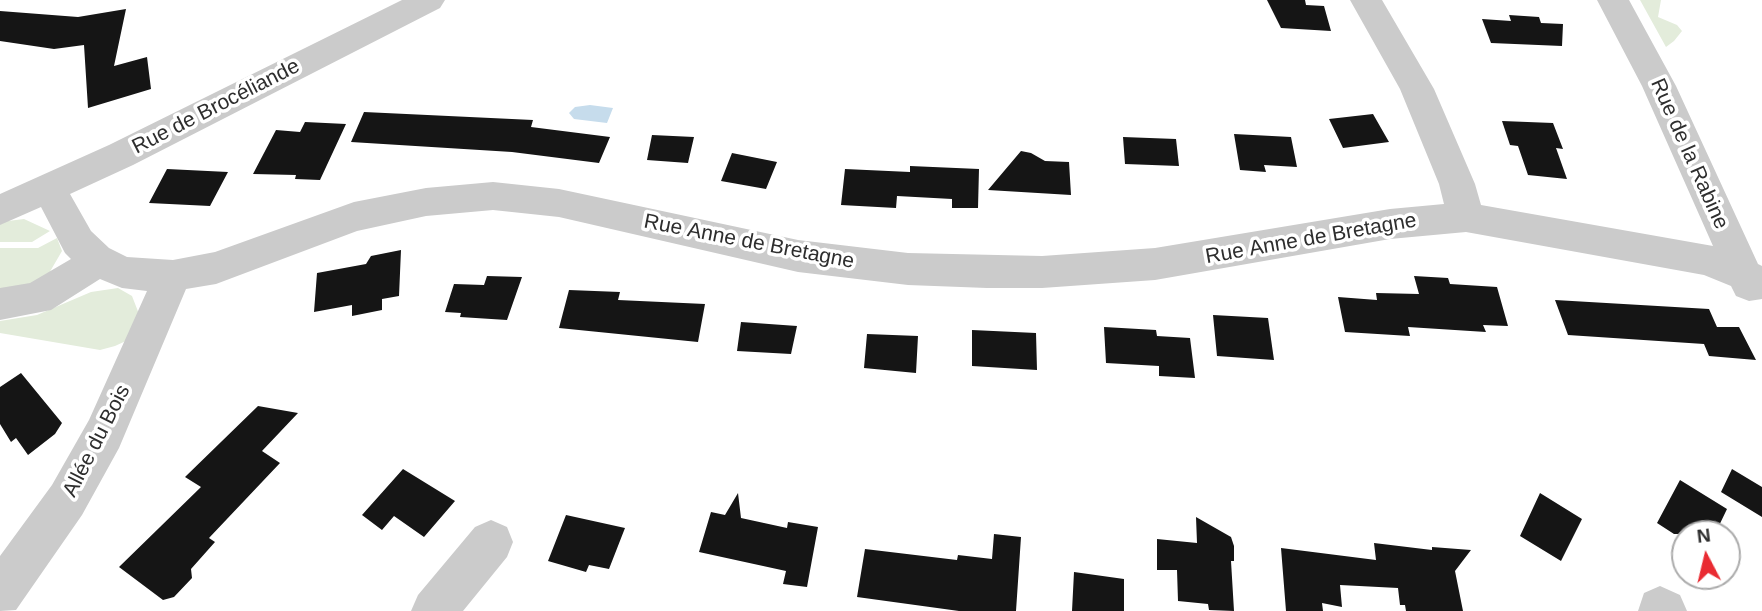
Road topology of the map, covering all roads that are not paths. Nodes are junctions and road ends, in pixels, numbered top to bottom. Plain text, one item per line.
1 (429, 0) edge
2 (1366, 0) edge
3 (1613, 0) edge
4 (49, 189) junction
5 (0, 210) edge
6 (1466, 217) junction
7 (96, 259) junction
8 (173, 276) junction
9 (1753, 280) edge
10 (0, 304) edge
11 (1762, 309) edge
12 (491, 542) dead end
13 (0, 594) edge
14 (435, 611) edge

1 - 4 street, Rue de Brocéliande
2 - 6 street
3 - 9 street, Rue de la Rabine
4 - 5 street, Rue de Brocéliande
4 - 7 street, Rue Anne de Bretagne
6 - 8 street, Rue Anne de Bretagne
6 - 9 street, Rue Anne de Bretagne
7 - 8 street, Rue Anne de Bretagne
7 - 10 street
8 - 13 street, Allée du Bois
9 - 11 street, Rue de la Rabine
12 - 14 street

